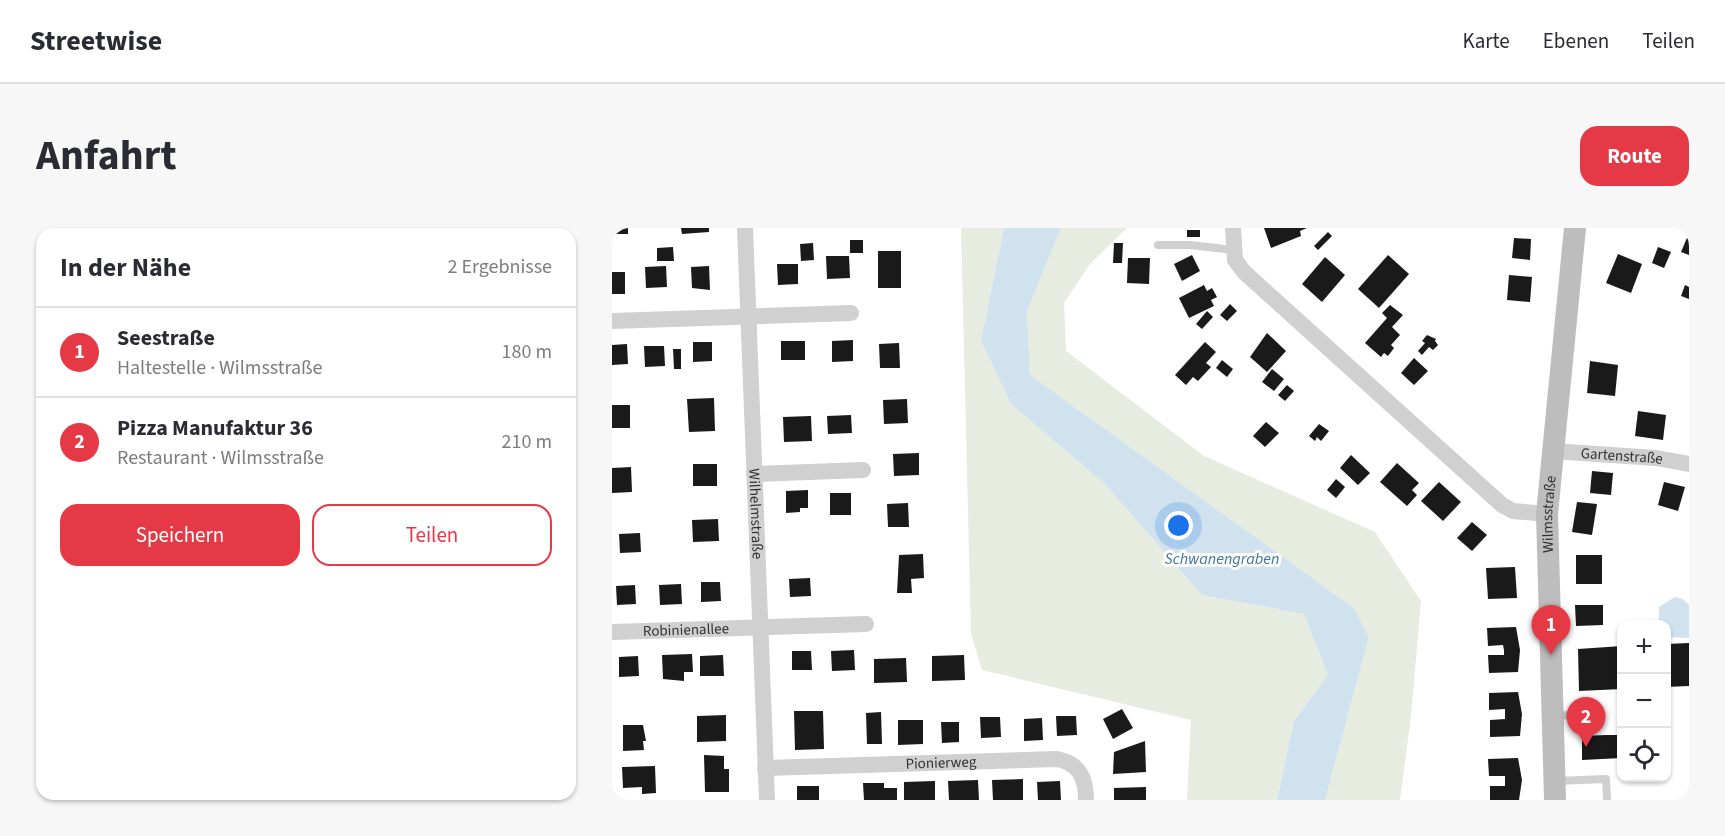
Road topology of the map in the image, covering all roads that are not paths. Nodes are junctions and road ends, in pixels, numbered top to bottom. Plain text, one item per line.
1 (745, 228) edge
2 (1233, 228) edge
3 (1575, 228) edge
4 (1158, 245) dead end
5 (1234, 250) junction
6 (851, 314) dead end
7 (748, 317) junction
8 (612, 321) edge
9 (1553, 451) junction
10 (1689, 464) edge
11 (863, 470) dead end
12 (754, 474) junction
13 (1547, 514) junction
14 (866, 624) dead end
15 (760, 627) junction
16 (612, 632) edge
17 (1582, 714) dead end
18 (1553, 716) junction
19 (765, 768) junction
20 (1555, 790) edge
21 (767, 800) edge
22 (1086, 800) edge
23 (1607, 800) edge

1 - 7 street, Wilhelmstraße
2 - 5 street
3 - 9 street, Wilmsstraße
4 - 5 lane
5 - 13 street
6 - 7 street
7 - 8 street
7 - 12 street, Wilhelmstraße
9 - 10 street, Gartenstraße
9 - 13 street, Wilmsstraße
11 - 12 street
12 - 15 street, Wilhelmstraße
13 - 18 street, Wilmsstraße
14 - 15 street, Robinienallee
15 - 16 street, Robinienallee
15 - 19 street, Wilhelmstraße
17 - 18 lane
18 - 20 street, Wilmsstraße
19 - 21 street, Wilhelmstraße
19 - 22 street, Pionierweg
20 - 23 lane

